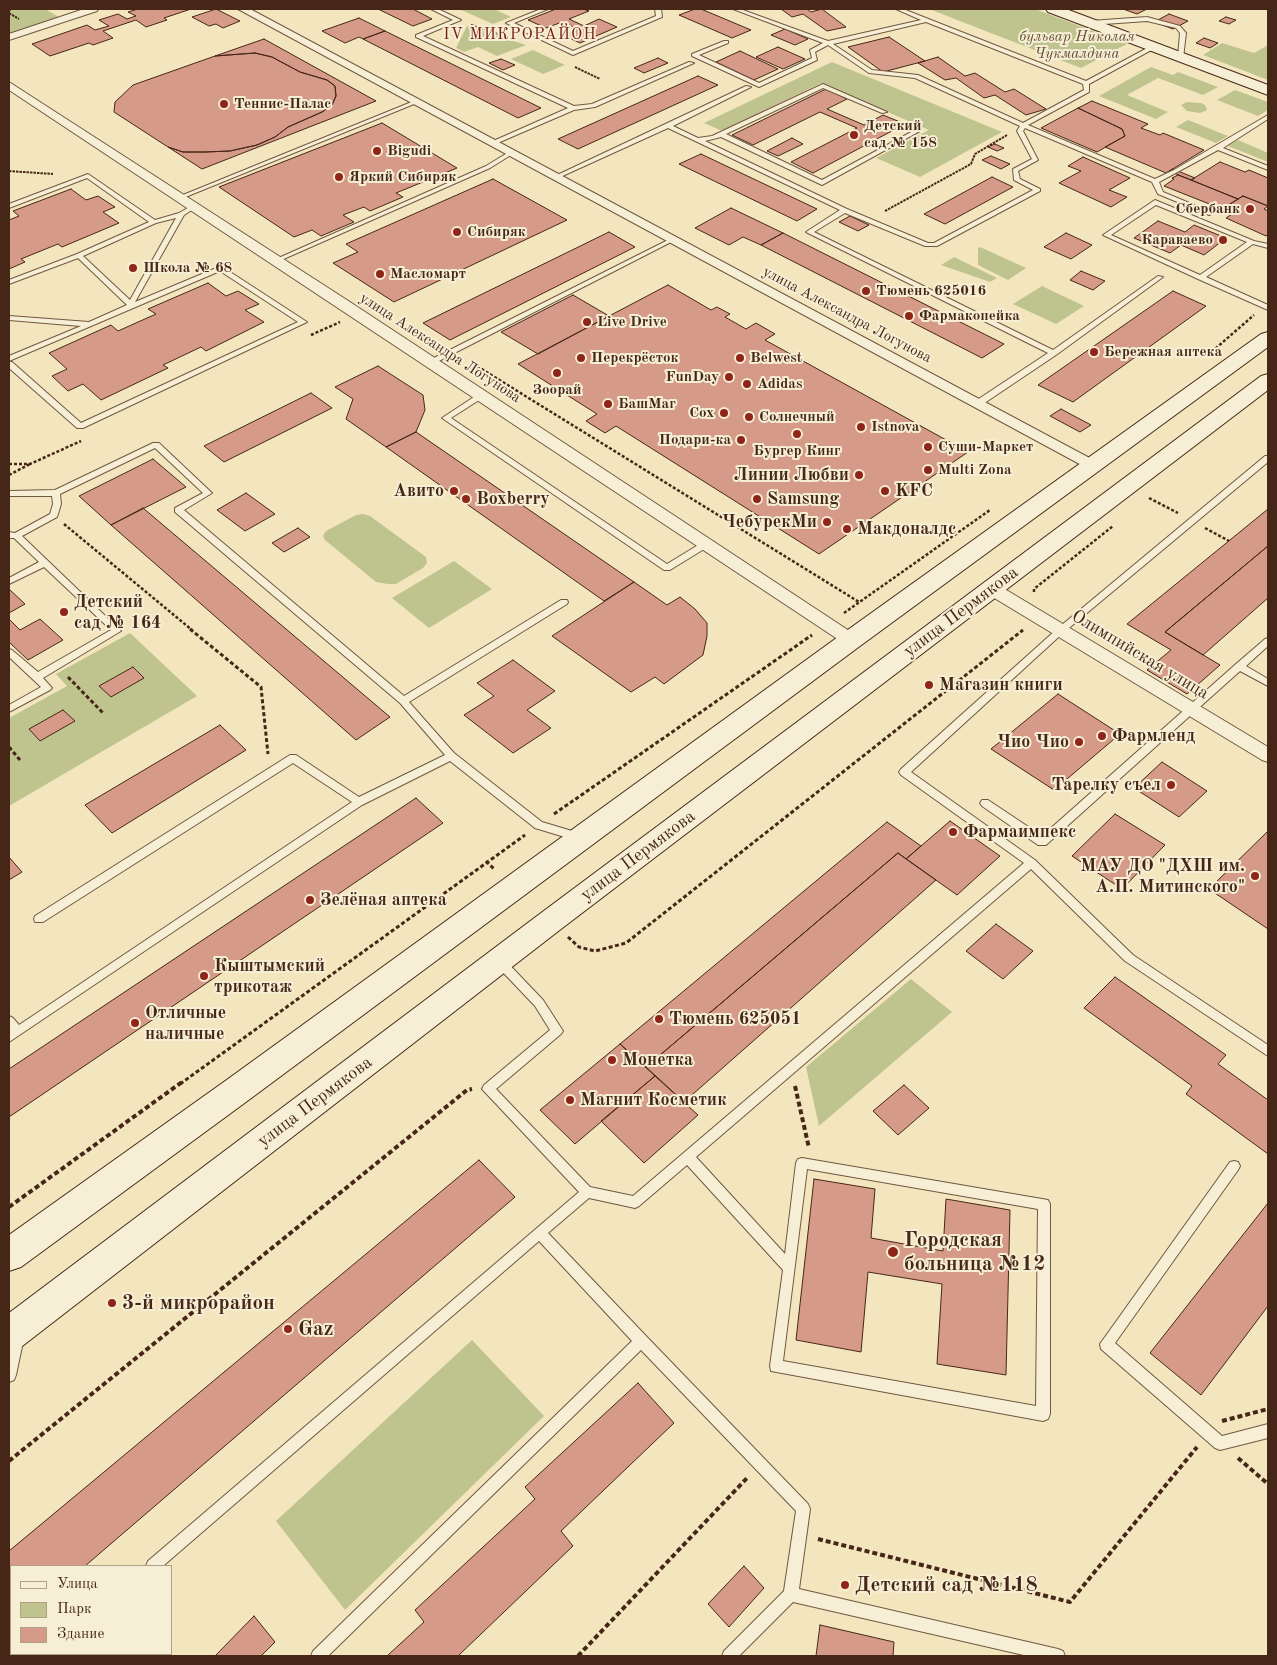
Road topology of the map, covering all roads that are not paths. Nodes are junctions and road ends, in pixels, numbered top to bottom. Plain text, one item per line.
1 (93, 9) edge
2 (243, 9) edge
3 (434, 9) edge
4 (545, 9) edge
5 (658, 9) edge
6 (736, 9) edge
7 (899, 9) edge
8 (1053, 9) edge
9 (926, 20) junction
10 (1090, 23) junction
11 (9, 37) edge
12 (726, 42) dead end
13 (828, 43) junction
14 (1153, 47) junction
15 (1181, 57) junction
16 (691, 63) dead end
17 (1086, 83) junction
18 (9, 85) edge
19 (748, 87) dead end
20 (1268, 89) edge
21 (416, 102) junction
22 (573, 108) junction
23 (884, 112) dead end
24 (1268, 117) edge
25 (1022, 125) junction
26 (668, 126) junction
27 (918, 131) dead end
28 (720, 134) junction
29 (698, 140) junction
30 (493, 142) junction
31 (1218, 148) junction
32 (511, 153) junction
33 (1268, 168) edge
34 (556, 177) junction
35 (1155, 180) junction
36 (181, 197) junction
37 (9, 206) edge
38 (195, 206) junction
39 (845, 210) junction
40 (1210, 213) dead end
41 (181, 214) junction
42 (154, 222) junction
43 (672, 240) junction
44 (1252, 242) junction
45 (1268, 246) edge
46 (79, 254) junction
47 (277, 260) junction
48 (1160, 277) dead end
49 (1200, 278) junction
50 (9, 282) edge
51 (129, 306) junction
52 (1267, 307) edge
53 (9, 318) edge
54 (89, 324) junction
55 (1268, 338) edge
56 (1053, 353) junction
57 (9, 359) edge
58 (430, 362) junction
59 (9, 364) edge
60 (1268, 380) edge
61 (483, 396) junction
62 (977, 404) junction
63 (1268, 458) edge
64 (1092, 465) junction
65 (9, 493) edge
66 (56, 493) junction
67 (12, 536) edge
68 (706, 544) junction
69 (44, 563) junction
70 (9, 581) edge
71 (992, 589) junction
72 (564, 602) dead end
73 (1060, 631) junction
74 (851, 640) junction
75 (1268, 641) edge
76 (9, 652) edge
77 (1239, 666) junction
78 (37, 677) junction
79 (1268, 683) edge
80 (403, 701) junction
81 (9, 709) edge
82 (1191, 709) junction
83 (1268, 755) edge
84 (451, 756) junction
85 (359, 802) junction
86 (985, 803) dead end
87 (582, 838) junction
88 (1032, 863) junction
89 (39, 919) dead end
90 (500, 962) junction
91 (9, 1021) edge
92 (13, 1034) edge
93 (1268, 1051) edge
94 (686, 1156) junction
95 (1234, 1166) dead end
96 (587, 1192) junction
97 (540, 1234) junction
98 (9, 1254) edge
99 (789, 1268) junction
100 (16, 1329) edge
101 (641, 1341) junction
102 (9, 1375) edge
103 (1268, 1431) edge
104 (154, 1565) edge
105 (791, 1594) junction
106 (318, 1656) edge
107 (729, 1656) edge
108 (1058, 1656) edge

1 - 11 street
2 - 21 street, улица Александра Логунова
3 - 22 lane
4 - 5 lane
6 - 13 lane
7 - 9 lane
8 - 10 main road
9 - 13 lane
9 - 17 lane
10 - 14 main road
10 - 15 lane
12 - 13 lane
13 - 25 lane
14 - 15 main road
14 - 17 lane
15 - 20 main road
16 - 22 lane
17 - 25 lane
18 - 36 street, улица Александра Логунова
19 - 26 lane
21 - 30 street, улица Александра Логунова
21 - 36 lane
22 - 30 lane
23 - 28 lane
24 - 31 lane
25 - 35 lane
25 - 39 lane
26 - 29 lane
26 - 34 lane
27 - 28 lane
28 - 29 lane
29 - 39 lane
30 - 32 street, улица Александра Логунова
31 - 33 lane
31 - 35 lane
32 - 34 street, улица Александра Логунова
32 - 47 lane
34 - 43 street, улица Александра Логунова
35 - 40 lane
36 - 38 street, улица Александра Логунова
37 - 42 lane
38 - 41 lane
38 - 47 street, улица Александра Логунова
39 - 56 lane
41 - 42 lane
41 - 51 lane
42 - 46 lane
43 - 58 lane
43 - 62 street, улица Александра Логунова
44 - 45 lane
44 - 49 lane
44 - 49 lane
46 - 50 lane
46 - 51 lane
47 - 58 street, улица Александра Логунова
48 - 56 lane
49 - 52 lane
51 - 54 lane
51 - 59 lane
53 - 54 lane
54 - 57 lane
55 - 64 main road
56 - 62 lane
58 - 61 street, улица Александра Логунова
60 - 71 main road, улица Пермякова
61 - 68 street, улица Александра Логунова
61 - 68 lane
62 - 64 street, улица Александра Логунова
63 - 73 lane
64 - 74 main road
65 - 66 lane
66 - 67 lane
66 - 80 lane
67 - 69 lane
68 - 74 street, улица Александра Логунова
69 - 70 lane
69 - 78 lane
71 - 73 street, Олимпийская улица
71 - 90 main road, улица Пермякова
72 - 80 lane
73 - 82 street, Олимпийская улица
73 - 88 lane
74 - 87 main road
75 - 77 lane
76 - 78 lane
77 - 79 lane
77 - 82 lane
78 - 81 lane
80 - 84 lane
82 - 83 street, Олимпийская улица
82 - 86 lane
84 - 85 lane
84 - 87 lane
85 - 89 lane
85 - 92 lane
87 - 98 main road
88 - 93 lane
88 - 94 lane
90 - 96 lane
90 - 100 main road, улица Пермякова
91 - 92 lane
94 - 96 lane
94 - 99 lane
95 - 103 lane
96 - 97 lane
97 - 101 lane
97 - 104 lane
99 - 99 lane
100 - 102 lane
101 - 105 lane
101 - 106 lane
105 - 107 lane
105 - 108 lane

